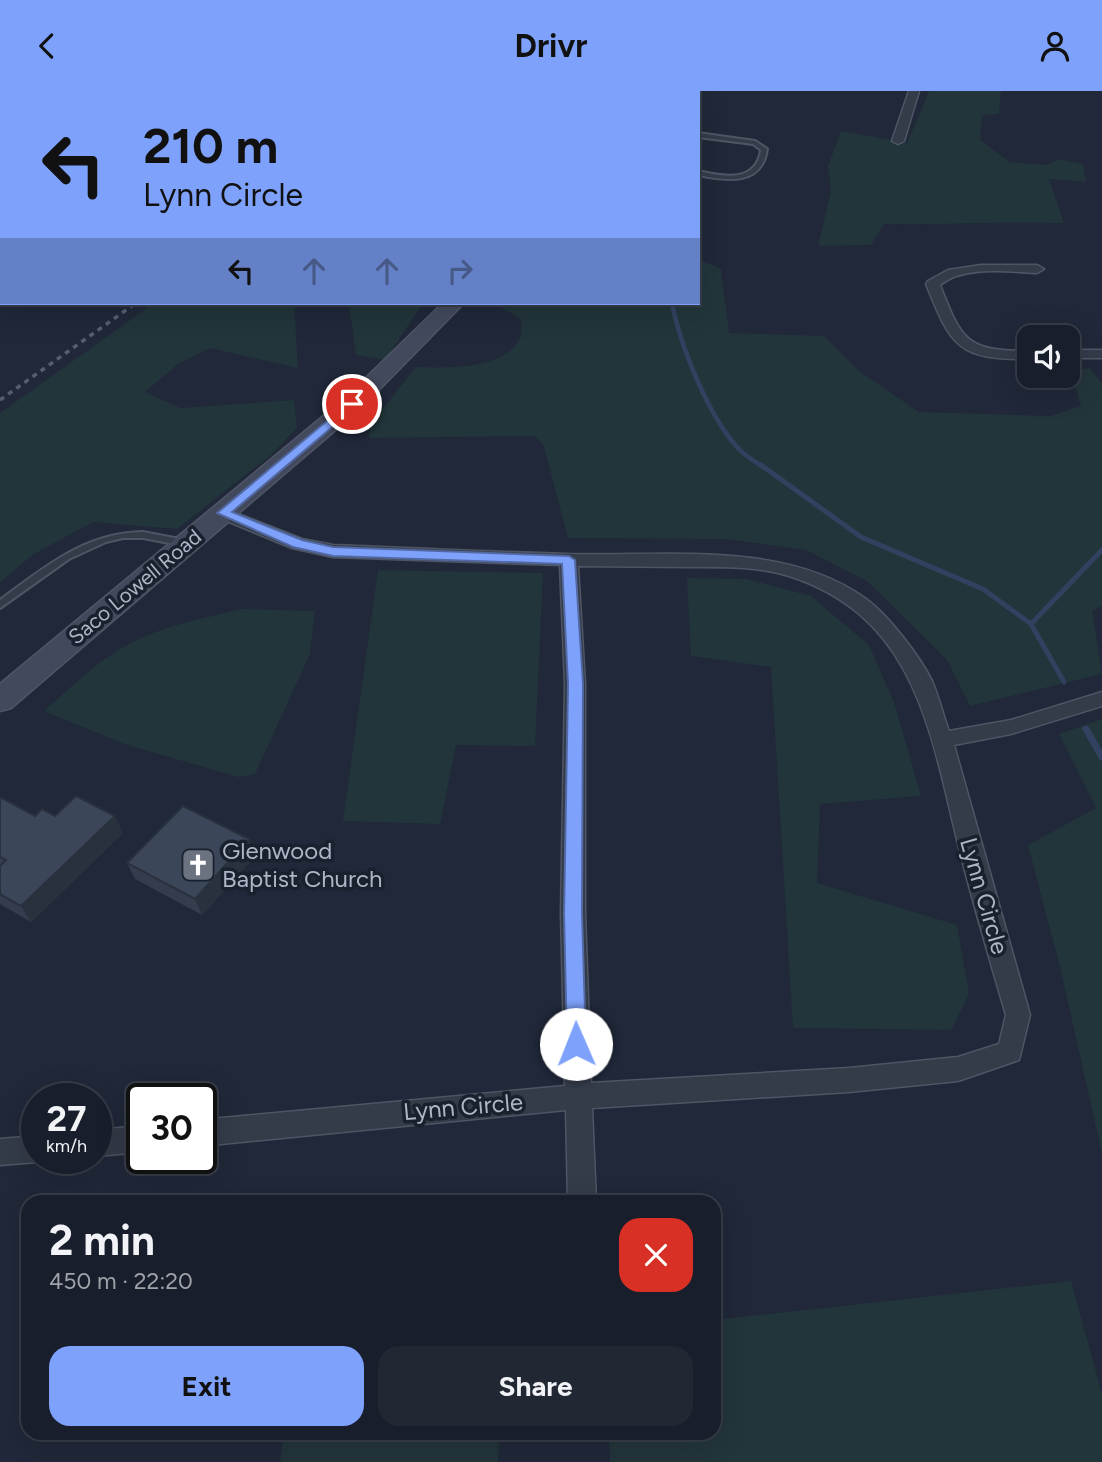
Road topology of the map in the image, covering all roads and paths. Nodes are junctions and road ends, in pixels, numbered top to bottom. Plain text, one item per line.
1 (914, 91) edge
2 (700, 135) edge
3 (898, 141) dead end
4 (700, 173) edge
5 (1037, 269) dead end
6 (452, 305) edge
7 (1080, 354) edge
8 (1102, 354) edge
9 (1017, 355) edge
10 (223, 513) junction
11 (188, 544) junction
12 (569, 560) junction
13 (0, 605) edge
14 (1102, 699) edge
15 (0, 701) edge
16 (942, 740) junction
17 (578, 1097) junction
18 (217, 1131) edge
19 (21, 1150) edge
20 (0, 1152) edge
21 (582, 1195) edge

1 - 3 street
2 - 4 lane
5 - 9 street
6 - 10 street, Saco Lowell Road
7 - 8 street
10 - 11 street, Saco Lowell Road
10 - 12 street, Lynn Circle
11 - 13 lane
11 - 15 street, Saco Lowell Road
12 - 16 street, Lynn Circle
12 - 17 street
14 - 16 street
16 - 17 street, Lynn Circle
17 - 18 street, Lynn Circle
17 - 21 street
19 - 20 street

